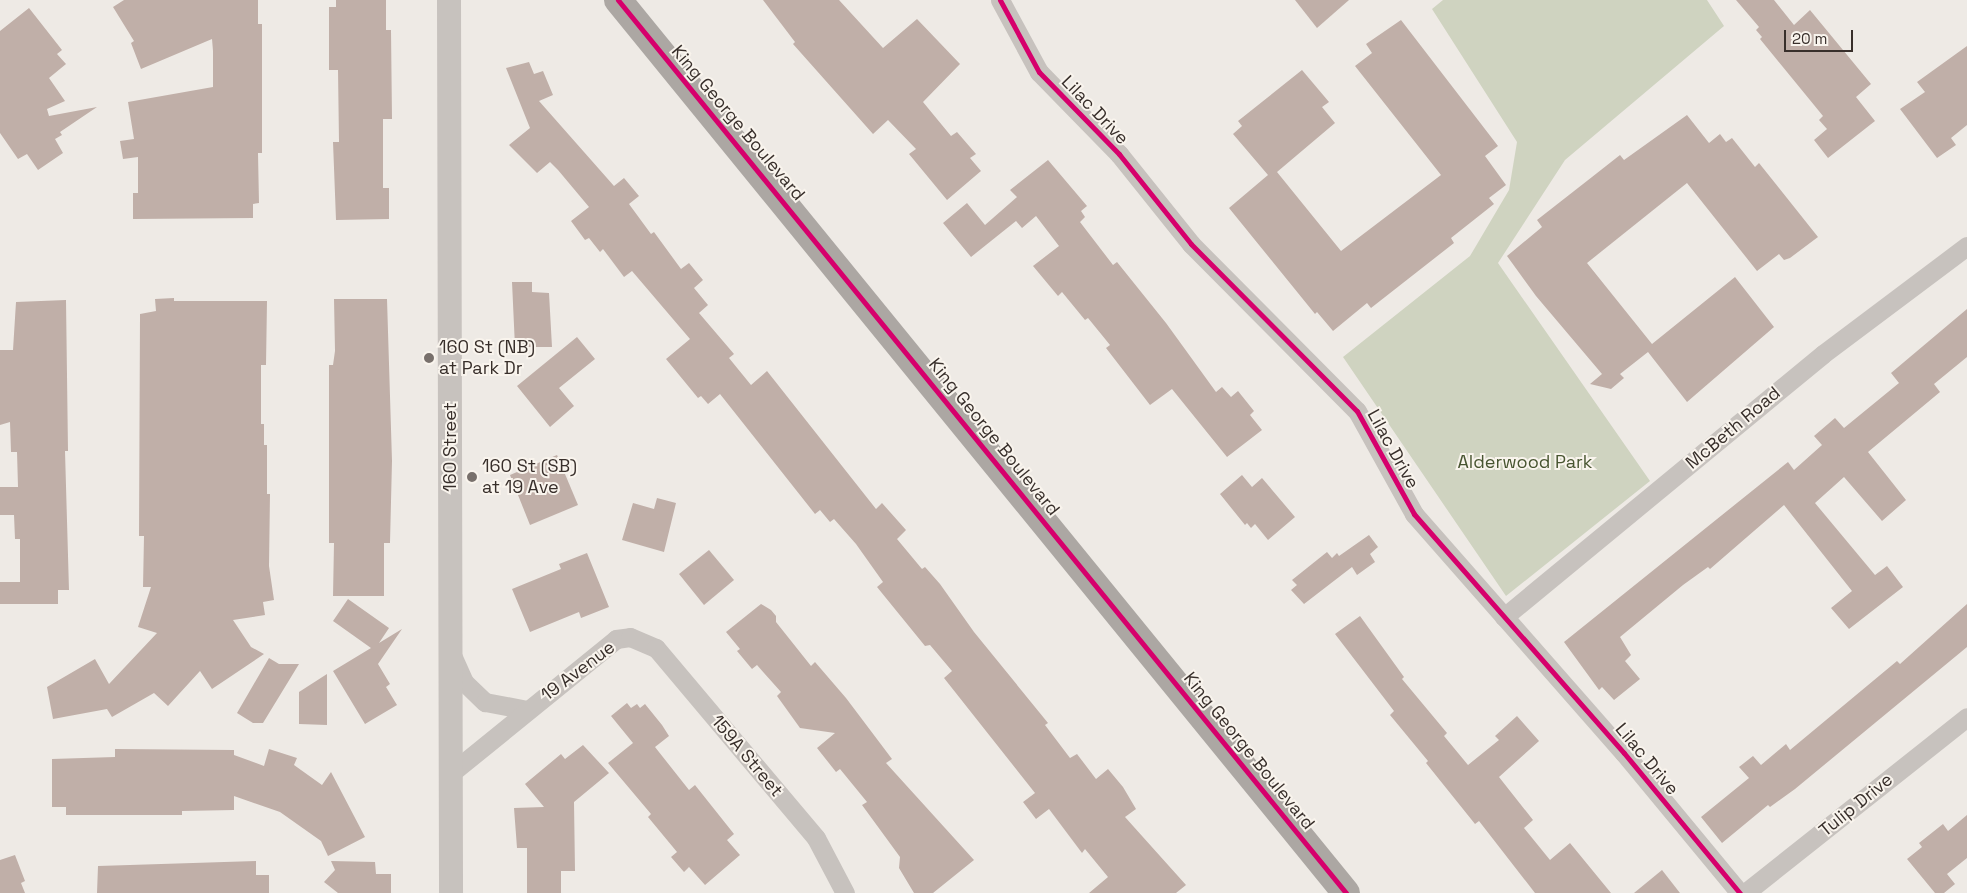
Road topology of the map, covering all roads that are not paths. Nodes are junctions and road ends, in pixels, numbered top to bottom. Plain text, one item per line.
1 (449, 0) edge
2 (618, 0) edge
3 (1000, 0) edge
4 (1967, 246) edge
5 (1504, 617) junction
6 (630, 637) joint
7 (450, 651) junction
8 (527, 710) junction
9 (1967, 716) edge
10 (450, 774) junction
11 (451, 893) edge
12 (845, 893) edge
13 (1346, 893) edge
14 (1740, 893) edge
15 (1745, 893) edge

1 - 7 street, 160 Street
2 - 13 main road, King George Boulevard
3 - 5 street, Lilac Drive
4 - 5 street, McBeth Road
5 - 14 street, Lilac Drive
6 - 8 street, 19 Avenue
6 - 12 street, 159A Street
7 - 8 street, 19 Avenue
7 - 10 street, 160 Street
8 - 10 street, 19 Avenue
9 - 15 street, Tulip Drive
10 - 11 street, 160 Street

